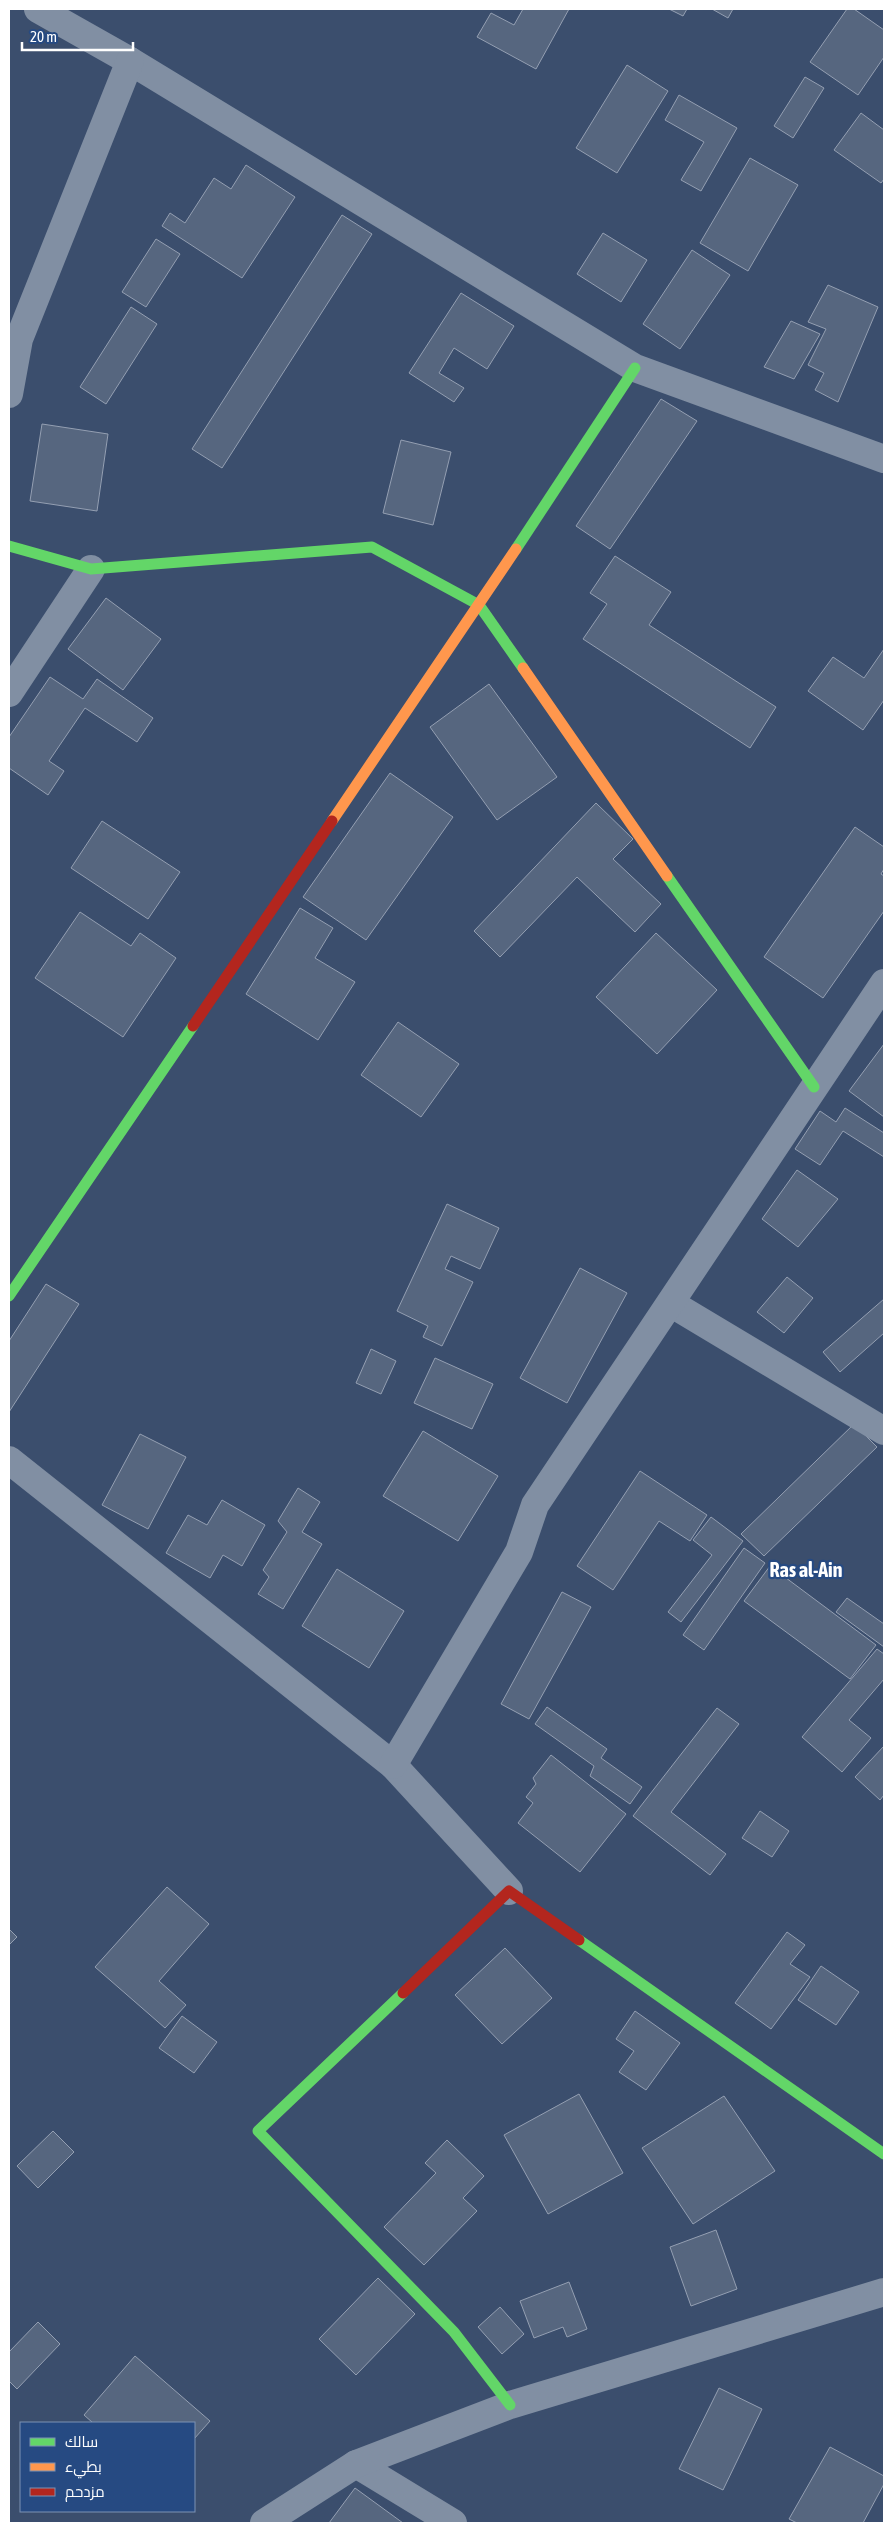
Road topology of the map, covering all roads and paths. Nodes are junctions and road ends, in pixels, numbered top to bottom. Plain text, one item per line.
1 (38, 9) edge
2 (130, 61) junction
3 (635, 368) junction
4 (9, 394) edge
5 (884, 459) edge
6 (9, 546) edge
7 (91, 569) junction
8 (479, 605) junction
9 (9, 693) edge
10 (884, 983) edge
11 (814, 1087) junction
12 (9, 1296) edge
13 (672, 1304) junction
14 (884, 1431) edge
15 (9, 1460) edge
16 (393, 1765) junction
17 (510, 1891) junction
18 (884, 2154) edge
19 (884, 2292) edge
20 (510, 2405) junction
21 (356, 2464) junction
22 (264, 2523) edge
23 (453, 2523) edge

1 - 2 street
2 - 3 street
2 - 4 street
3 - 5 street
3 - 8 street
6 - 7 street
7 - 8 street
7 - 9 street
8 - 11 street
8 - 12 street
10 - 11 street
11 - 13 street
13 - 14 street
13 - 16 street
15 - 16 street
16 - 17 street
17 - 18 street
17 - 20 street
19 - 20 street
20 - 21 street
21 - 22 street
21 - 23 street

